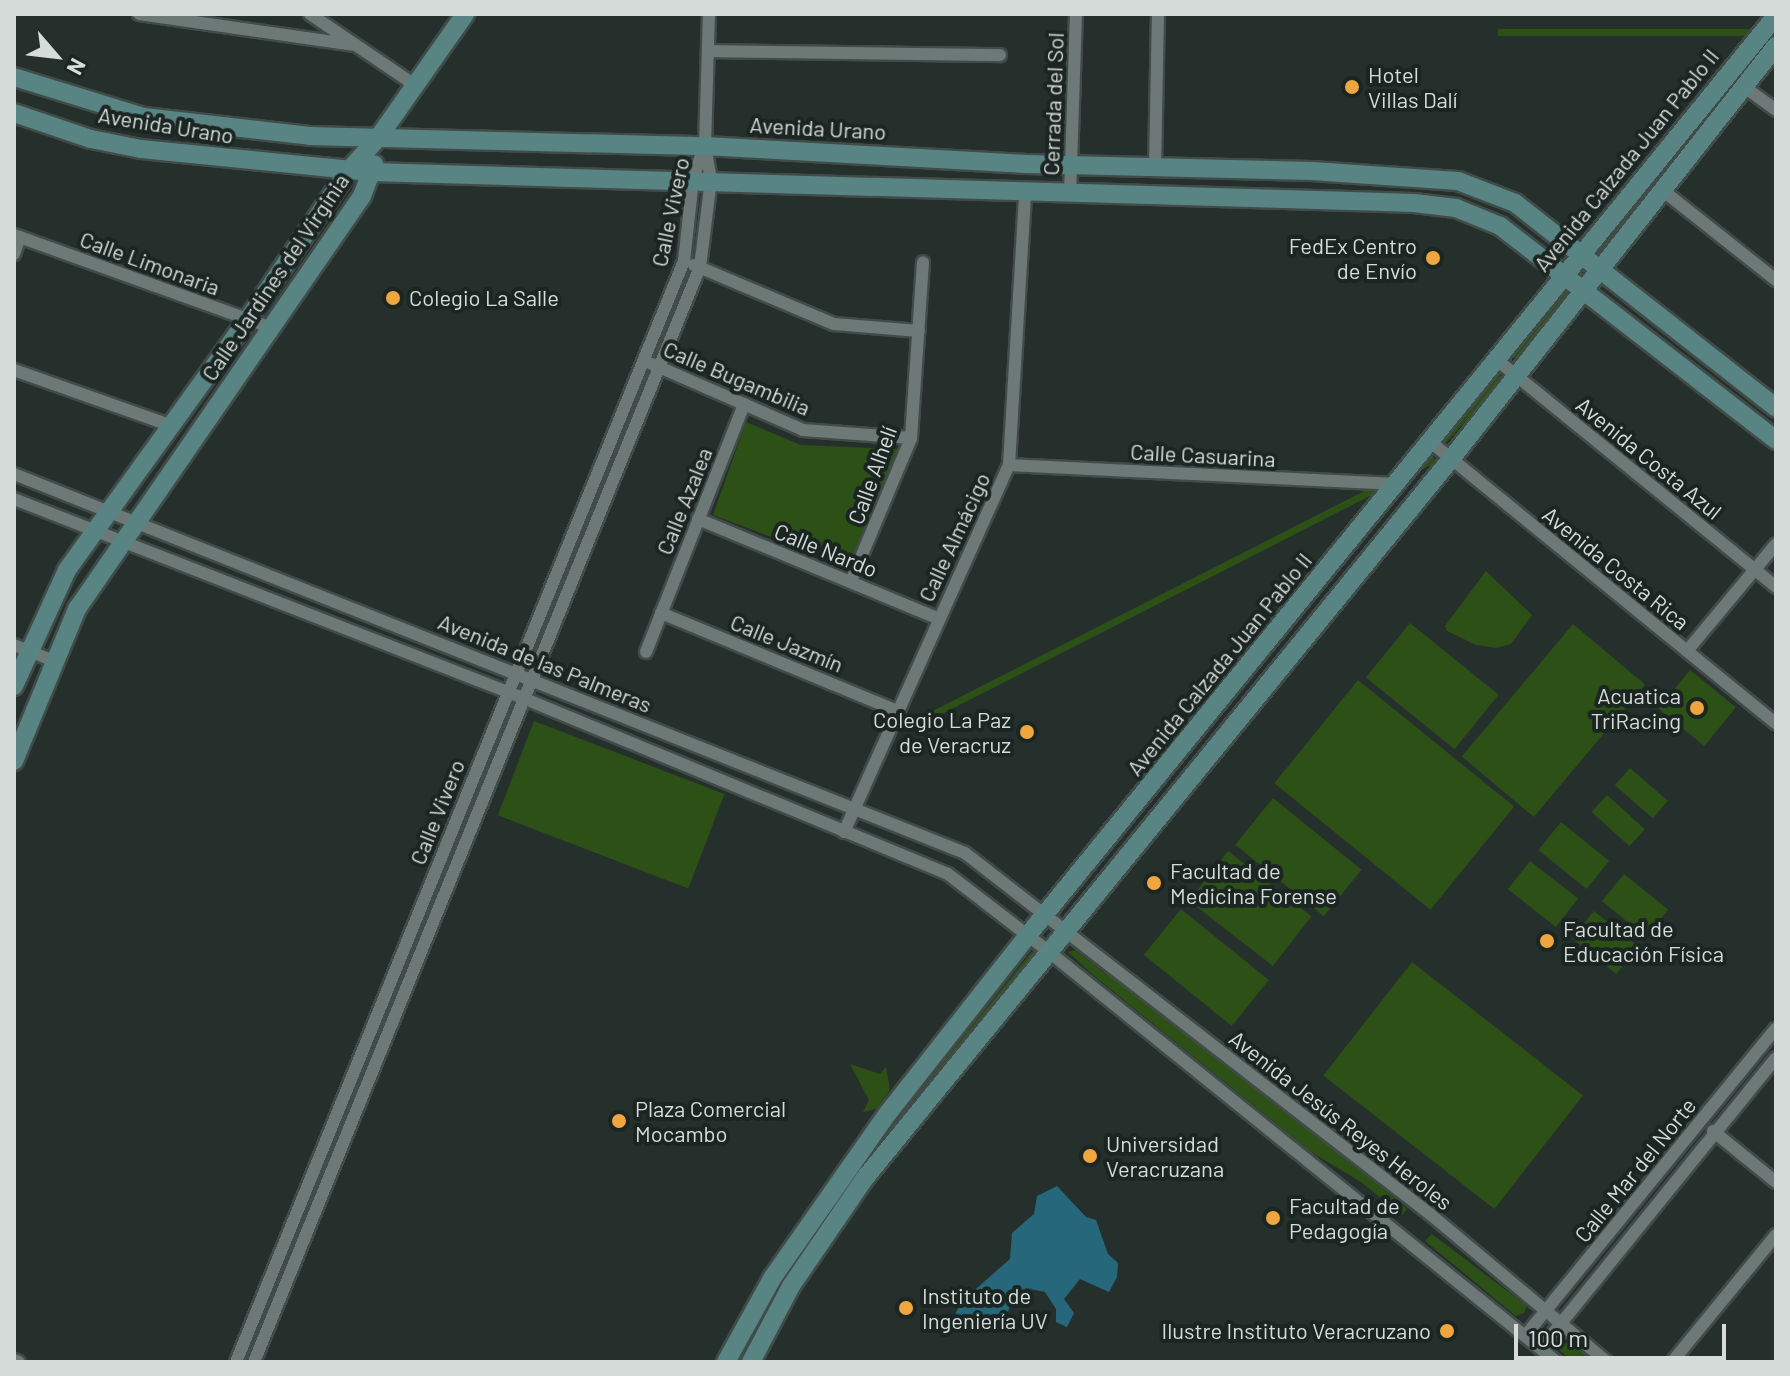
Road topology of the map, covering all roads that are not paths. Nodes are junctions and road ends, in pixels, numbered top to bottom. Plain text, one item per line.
1 (139, 14) edge
2 (310, 14) edge
3 (465, 14) edge
4 (709, 14) edge
5 (1076, 14) edge
6 (1158, 14) edge
7 (1776, 16) edge
8 (353, 45) junction
9 (1776, 46) edge
10 (708, 51) junction
11 (1000, 55) dead end
12 (14, 77) edge
13 (415, 85) junction
14 (1743, 86) junction
15 (1776, 110) edge
16 (14, 113) edge
17 (378, 138) junction
18 (526, 141) junction
19 (705, 146) junction
20 (1071, 165) junction
21 (1155, 168) junction
22 (349, 170) junction
23 (372, 172) junction
24 (1333, 172) junction
25 (526, 176) junction
26 (702, 180) junction
27 (1661, 189) junction
28 (1025, 193) junction
29 (1070, 195) junction
30 (1331, 200) junction
31 (17, 236) edge
32 (1582, 252) junction
33 (14, 254) edge
34 (684, 261) junction
35 (923, 262) dead end
36 (700, 267) junction
37 (1599, 267) junction
38 (1566, 273) junction
39 (1776, 280) edge
40 (1584, 288) junction
41 (248, 319) junction
42 (272, 328) junction
43 (919, 331) junction
44 (643, 360) junction
45 (1497, 360) junction
46 (659, 367) junction
47 (14, 370) edge
48 (1516, 374) junction
49 (744, 404) junction
50 (1776, 408) edge
51 (169, 425) junction
52 (911, 438) junction
53 (1776, 440) edge
54 (1432, 443) junction
55 (605, 453) junction
56 (621, 459) junction
57 (1451, 459) junction
58 (1009, 465) junction
59 (14, 474) edge
60 (1396, 484) junction
61 (14, 499) edge
62 (109, 510) junction
63 (580, 514) junction
64 (698, 519) junction
65 (136, 521) junction
66 (595, 521) junction
67 (95, 530) junction
68 (122, 540) junction
69 (1776, 544) edge
70 (1754, 570) junction
71 (851, 581) junction
72 (1776, 587) edge
73 (309, 589) junction
74 (300, 610) junction
75 (661, 613) junction
76 (939, 619) junction
77 (22, 648) edge
78 (1687, 651) junction
79 (646, 652) dead end
80 (54, 661) junction
81 (515, 672) junction
82 (531, 679) junction
83 (14, 686) edge
84 (507, 692) junction
85 (523, 698) junction
86 (898, 711) junction
87 (1776, 724) edge
88 (14, 761) edge
89 (856, 808) junction
90 (844, 832) junction
91 (1045, 915) junction
92 (1065, 931) junction
93 (1028, 935) junction
94 (1048, 951) junction
95 (1776, 1028) edge
96 (1776, 1058) edge
97 (888, 1113) junction
98 (1701, 1121) junction
99 (906, 1124) junction
100 (1717, 1134) junction
101 (1776, 1182) edge
102 (1776, 1235) edge
103 (1546, 1310) junction
104 (254, 1317) junction
105 (270, 1323) junction
106 (1562, 1323) junction
107 (1525, 1336) junction
108 (1541, 1348) junction
109 (236, 1362) edge
110 (254, 1362) edge
111 (726, 1362) edge
112 (751, 1362) edge
113 (1557, 1362) edge
114 (1607, 1362) edge
115 (1672, 1362) edge

1 - 8 street
2 - 8 street
3 - 13 main road
4 - 10 street, Calle Vivero
5 - 20 street, Cerrada del Sol
6 - 21 street
7 - 32 main road, Avenida Calzada Juan Pablo II
8 - 13 street
9 - 14 main road, Avenida Calzada Juan Pablo II
10 - 11 street
10 - 19 street, Calle Vivero
12 - 17 main road, Avenida Urano
13 - 17 main road
14 - 15 street
14 - 27 main road, Avenida Calzada Juan Pablo II
16 - 22 main road, Avenida Urano
17 - 18 main road, Avenida Urano
17 - 22 main road, Calle Jardines del Virginia
17 - 23 main road, Calle Jardines del Virginia
18 - 19 main road, Avenida Urano
18 - 25 main road
19 - 20 main road, Avenida Urano
19 - 26 street, Calle Vivero
20 - 21 main road, Avenida Urano
20 - 29 street, Cerrada del Sol
21 - 24 main road, Avenida Urano
22 - 23 main road, Avenida Urano
22 - 41 main road, Calle Jardines del Virginia
23 - 25 main road, Avenida Urano
23 - 42 main road, Calle Jardines del Virginia
24 - 30 main road
24 - 32 main road, Avenida Urano
25 - 26 main road, Avenida Urano
26 - 28 main road, Avenida Urano
26 - 34 street, Calle Vivero
26 - 36 street, Calle Vivero
27 - 37 main road, Avenida Calzada Juan Pablo II
27 - 39 street
28 - 29 main road, Avenida Urano
28 - 58 street, Calle Almácigo
29 - 30 main road, Avenida Urano
30 - 38 main road, Avenida Urano
31 - 33 street
31 - 41 street, Calle Limonaria
32 - 37 main road, Avenida Urano
32 - 38 main road, Avenida Calzada Juan Pablo II
34 - 36 street
34 - 44 street, Calle Vivero
35 - 43 street, Calle Alhelí
36 - 43 street
36 - 46 street, Calle Vivero
37 - 40 main road, Avenida Calzada Juan Pablo II
37 - 50 main road, Avenida Urano
38 - 40 main road, Avenida Urano
38 - 45 main road, Avenida Calzada Juan Pablo II
40 - 48 main road, Avenida Calzada Juan Pablo II
40 - 53 main road, Avenida Urano
41 - 42 street, Calle Limonaria
41 - 51 main road, Calle Jardines del Virginia
42 - 65 main road, Calle Jardines del Virginia
43 - 52 street, Calle Alhelí
44 - 46 street, Calle Bugambilia
44 - 55 street, Calle Vivero
45 - 48 street, Avenida Costa Azul
45 - 54 main road, Avenida Calzada Juan Pablo II
46 - 49 street, Calle Bugambilia
46 - 56 street, Calle Vivero
47 - 51 street
48 - 57 main road, Avenida Calzada Juan Pablo II
48 - 70 street, Avenida Costa Azul
49 - 52 street, Calle Bugambilia
49 - 64 street, Calle Azalea
51 - 62 main road, Calle Jardines del Virginia
52 - 71 street, Calle Alhelí
54 - 57 street, Avenida Costa Rica
54 - 60 main road, Avenida Calzada Juan Pablo II
55 - 56 street
55 - 63 street, Calle Vivero
56 - 66 street, Calle Vivero
57 - 78 street, Avenida Costa Rica
57 - 92 main road, Avenida Calzada Juan Pablo II
58 - 60 street, Calle Casuarina
58 - 76 street, Calle Almácigo
59 - 62 street, Avenida de las Palmeras
60 - 91 main road, Avenida Calzada Juan Pablo II
61 - 67 street, Avenida de las Palmeras
62 - 65 street, Avenida de las Palmeras
62 - 67 main road, Calle Jardines del Virginia
63 - 66 street
63 - 81 street, Calle Vivero
64 - 71 street, Calle Nardo
64 - 75 street, Calle Azalea
65 - 68 main road, Calle Jardines del Virginia
65 - 73 street, Avenida de las Palmeras
66 - 82 street, Calle Vivero
67 - 68 street, Avenida de las Palmeras
67 - 77 main road, Calle Jardines del Virginia
68 - 74 street, Avenida de las Palmeras
68 - 80 main road, Calle Jardines del Virginia
69 - 70 street
70 - 72 street, Avenida Costa Azul
70 - 78 street
71 - 76 street, Calle Nardo
73 - 74 street
73 - 81 street, Avenida de las Palmeras
74 - 84 street, Avenida de las Palmeras
75 - 79 street, Calle Azalea
75 - 86 street, Calle Jazmín
76 - 86 street, Calle Almácigo
77 - 80 street
77 - 83 main road, Calle Jardines del Virginia
78 - 87 street, Avenida Costa Rica
80 - 88 main road, Calle Jardines del Virginia
81 - 82 street, Avenida de las Palmeras
81 - 84 street, Calle Vivero
82 - 85 street, Calle Vivero
82 - 89 street, Avenida de las Palmeras
84 - 85 street, Avenida de las Palmeras
84 - 104 street, Calle Vivero
85 - 90 street, Avenida de las Palmeras
85 - 105 street, Calle Vivero
86 - 89 street, Calle Almácigo
89 - 90 street, Calle Almácigo
89 - 91 street, Avenida de las Palmeras
90 - 93 street, Avenida de las Palmeras
91 - 92 street, Avenida Jesús Reyes Heroles
91 - 93 main road, Avenida Calzada Juan Pablo II
92 - 94 main road, Avenida Calzada Juan Pablo II
92 - 103 street, Avenida Jesús Reyes Heroles
93 - 94 street
93 - 97 main road, Avenida Calzada Juan Pablo II
94 - 99 main road, Avenida Calzada Juan Pablo II
94 - 107 street
95 - 98 street, Calle Mar del Norte
96 - 100 street, Calle Mar del Norte
97 - 99 main road
97 - 111 main road, Avenida Calzada Juan Pablo II
98 - 100 street
98 - 103 street, Calle Mar del Norte
99 - 112 main road, Avenida Calzada Juan Pablo II
100 - 101 street
100 - 106 street, Calle Mar del Norte
102 - 115 street
103 - 106 street, Avenida Jesús Reyes Heroles
103 - 107 street, Calle Mar del Norte
104 - 105 street
104 - 109 street, Calle Vivero
105 - 110 street, Calle Vivero
106 - 108 street, Calle Mar del Norte
106 - 114 street, Avenida Jesús Reyes Heroles
107 - 108 street
108 - 113 street

